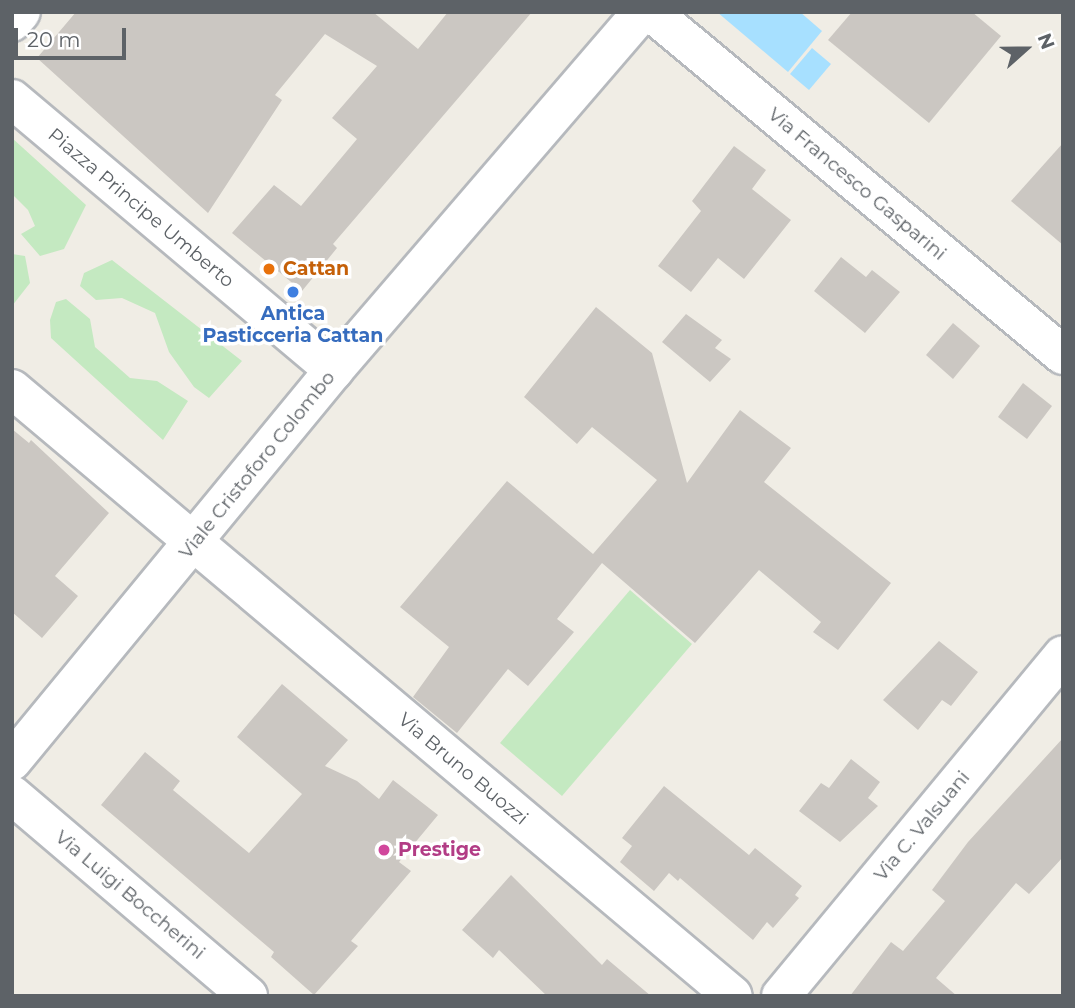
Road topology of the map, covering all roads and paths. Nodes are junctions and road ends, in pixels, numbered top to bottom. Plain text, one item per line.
1 (20, 12) edge
2 (642, 12) edge
3 (651, 12) edge
4 (12, 22) edge
5 (12, 99) edge
6 (1063, 355) edge
7 (334, 370) junction
8 (12, 389) edge
9 (193, 541) junction
10 (1063, 656) edge
11 (12, 761) edge
12 (12, 795) edge
13 (248, 996) edge
14 (733, 996) edge
15 (781, 996) edge

1 - 4 street
2 - 7 street, Viale Cristoforo Colombo
3 - 6 street, Via Francesco Gasparini
5 - 7 street, Piazza Principe Umberto
7 - 9 street, Viale Cristoforo Colombo
8 - 9 street
9 - 11 street, Viale Cristoforo Colombo
9 - 14 street, Via Bruno Buozzi
10 - 15 street, Via C. Valsuani
12 - 13 street, Via Luigi Boccherini

